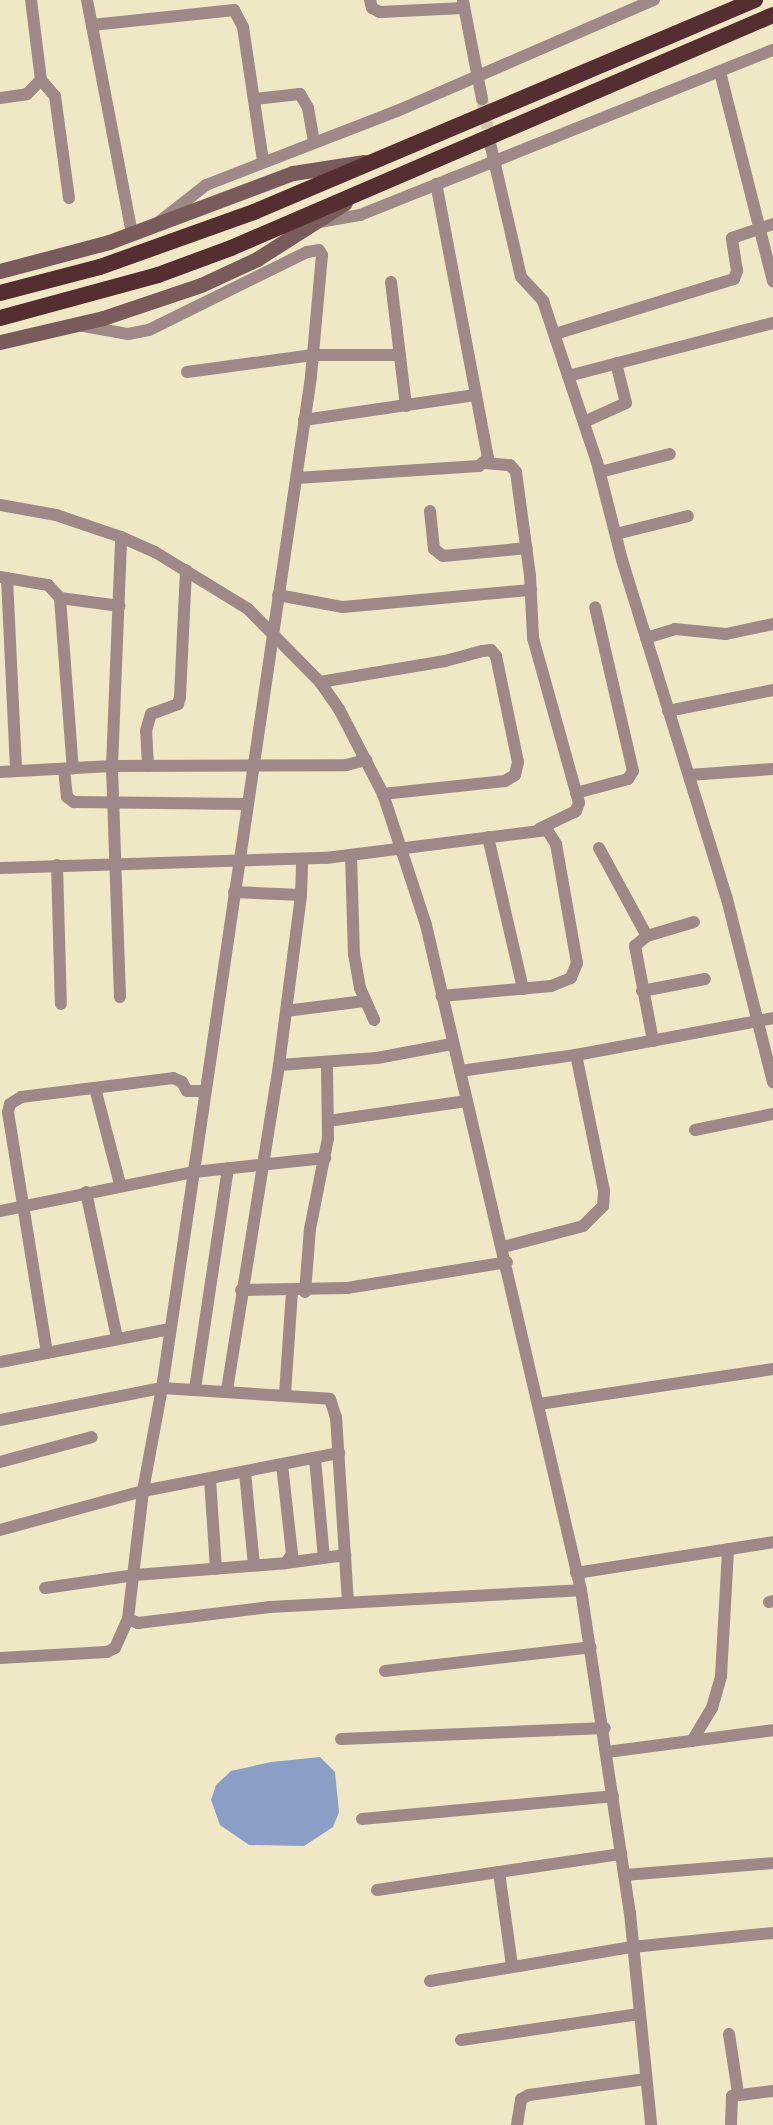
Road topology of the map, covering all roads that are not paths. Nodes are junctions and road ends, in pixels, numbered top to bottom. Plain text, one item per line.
1 (31, 0) edge
2 (87, 0) edge
3 (370, 0) edge
4 (654, 0) edge
5 (755, 0) edge
6 (463, 4) edge
7 (636, 4) edge
8 (773, 15) edge
9 (92, 24) junction
10 (773, 50) edge
11 (720, 72) junction
12 (477, 76) junction
13 (41, 80) junction
14 (0, 98) edge
15 (254, 99) junction
16 (482, 99) tunnel mouth
17 (314, 142) junction
18 (491, 147) tunnel mouth
19 (392, 157) junction
20 (263, 161) junction
21 (494, 163) junction
22 (436, 184) junction
23 (358, 194) junction
24 (69, 198) dead end
25 (319, 222) junction
26 (156, 224) junction
27 (773, 224) edge
28 (759, 228) junction
29 (132, 233) junction
30 (0, 271) edge
31 (773, 281) edge
32 (391, 282) dead end
33 (0, 293) edge
34 (0, 318) edge
35 (773, 322) edge
36 (76, 324) junction
37 (555, 334) junction
38 (0, 342) edge
39 (313, 355) junction
40 (400, 355) junction
41 (616, 363) junction
42 (187, 372) dead end
43 (568, 376) junction
44 (475, 395) junction
45 (406, 406) junction
46 (304, 420) junction
47 (584, 422) junction
48 (670, 454) dead end
49 (484, 463) junction
50 (600, 472) junction
51 (297, 478) junction
52 (0, 505) edge
53 (430, 511) dead end
54 (688, 516) dead end
55 (616, 534) junction
56 (121, 537) junction
57 (527, 548) junction
58 (186, 570) junction
59 (3, 578) edge
60 (531, 590) junction
61 (278, 595) junction
62 (60, 598) junction
63 (119, 606) junction
64 (596, 607) dead end
65 (773, 624) edge
66 (272, 630) junction
67 (646, 638) junction
68 (320, 682) junction
69 (773, 690) edge
70 (668, 711) junction
71 (366, 760) junction
72 (255, 765) junction
73 (112, 766) junction
74 (148, 766) junction
75 (69, 769) junction
76 (773, 769) edge
77 (16, 771) junction
78 (0, 772) edge
79 (689, 775) junction
80 (576, 793) junction
81 (383, 794) junction
82 (114, 803) junction
83 (248, 804) junction
84 (537, 830) junction
85 (488, 837) junction
86 (599, 848) dead end
87 (403, 849) junction
88 (351, 855) junction
89 (302, 859) junction
90 (239, 860) junction
91 (114, 863) junction
92 (57, 865) junction
93 (0, 868) edge
94 (234, 892) junction
95 (301, 895) junction
96 (694, 922) dead end
97 (647, 936) junction
98 (705, 979) dead end
99 (523, 989) junction
100 (642, 991) junction
101 (441, 996) junction
102 (120, 997) dead end
103 (364, 1001) junction
104 (61, 1004) dead end
105 (286, 1011) junction
106 (773, 1018) edge
107 (374, 1020) dead end
108 (760, 1022) junction
109 (653, 1041) junction
110 (452, 1044) junction
111 (576, 1055) junction
112 (327, 1063) junction
113 (279, 1065) junction
114 (460, 1071) junction
115 (773, 1082) edge
116 (95, 1088) junction
117 (205, 1091) junction
118 (467, 1101) junction
119 (773, 1114) edge
120 (328, 1121) junction
121 (695, 1130) dead end
122 (325, 1158) junction
123 (264, 1164) junction
124 (228, 1168) junction
125 (194, 1172) junction
126 (120, 1184) junction
127 (86, 1191) junction
128 (26, 1205) junction
129 (0, 1211) edge
130 (503, 1247) junction
131 (507, 1262) junction
132 (242, 1290) junction
133 (292, 1291) junction
134 (305, 1292) junction
135 (170, 1329) junction
136 (117, 1338) junction
137 (47, 1353) junction
138 (0, 1362) edge
139 (772, 1371) edge
140 (162, 1388) junction
141 (195, 1389) junction
142 (227, 1390) junction
143 (285, 1394) junction
144 (539, 1404) junction
145 (0, 1420) edge
146 (92, 1437) dead end
147 (339, 1454) junction
148 (315, 1458) junction
149 (0, 1462) edge
150 (282, 1465) junction
151 (245, 1472) junction
152 (210, 1479) junction
153 (143, 1491) junction
154 (0, 1530) edge
155 (773, 1542) edge
156 (728, 1549) junction
157 (345, 1555) junction
158 (324, 1558) junction
159 (286, 1563) junction
160 (254, 1566) junction
161 (216, 1569) junction
162 (576, 1573) junction
163 (135, 1575) junction
164 (45, 1588) dead end
165 (580, 1590) junction
166 (348, 1602) junction
167 (128, 1619) junction
168 (591, 1647) junction
169 (0, 1658) edge
170 (385, 1671) dead end
171 (605, 1728) junction
172 (773, 1730) edge
173 (340, 1739) dead end
174 (692, 1741) junction
175 (608, 1752) junction
176 (613, 1796) junction
177 (362, 1820) dead end
178 (621, 1854) junction
179 (773, 1863) edge
180 (499, 1872) junction
181 (625, 1875) junction
182 (377, 1890) dead end
183 (773, 1934) edge
184 (632, 1947) junction
185 (512, 1966) junction
186 (430, 1980) dead end
187 (639, 2014) junction
188 (729, 2034) dead end
189 (461, 2040) dead end
190 (646, 2079) junction
191 (773, 2091) edge
192 (738, 2093) junction
193 (517, 2125) edge
194 (651, 2125) edge
195 (731, 2125) edge

1 - 13 street
2 - 9 street
3 - 6 street
4 - 7 street
5 - 19 highway
6 - 12 street
7 - 12 street
8 - 23 highway
9 - 15 street
9 - 29 street
10 - 11 street
11 - 21 street
11 - 28 street
12 - 16 street
12 - 17 street
13 - 14 street
13 - 24 street
15 - 17 street
15 - 20 street
17 - 20 street
18 - 21 street
19 - 26 main road
19 - 33 highway
20 - 26 street
21 - 22 street
21 - 37 street
22 - 25 street
22 - 44 street
23 - 25 main road
23 - 34 highway
25 - 36 main road
26 - 29 main road
27 - 28 street
28 - 31 street
28 - 37 street
29 - 30 main road
32 - 40 street
35 - 41 street
36 - 38 main road
36 - 39 street
37 - 43 street
39 - 40 street
39 - 42 street
39 - 46 street
40 - 45 street
41 - 43 street
41 - 47 street
43 - 47 street
44 - 45 street
44 - 49 street
45 - 46 street
46 - 51 street
47 - 50 street
48 - 50 street
49 - 51 street
49 - 57 street
50 - 55 street
51 - 61 street
52 - 56 street
53 - 57 street
54 - 55 street
55 - 67 street
56 - 58 street
56 - 63 street
57 - 60 street
58 - 66 street
58 - 74 street
59 - 62 street
59 - 77 street
60 - 61 street
60 - 80 street
61 - 66 street
62 - 63 street
62 - 75 street
63 - 73 street
64 - 80 street
65 - 67 street
66 - 68 street
66 - 72 street
67 - 70 street
68 - 71 street
68 - 81 street
69 - 70 street
70 - 79 street
71 - 72 street
71 - 81 street
72 - 74 street
72 - 83 street
73 - 74 street
73 - 75 street
73 - 82 street
75 - 77 street
75 - 82 street
76 - 79 street
77 - 78 street
79 - 108 street
80 - 84 street
81 - 87 street
82 - 83 street
82 - 91 street
83 - 90 street
84 - 85 street
84 - 99 street
85 - 87 street
85 - 99 street
86 - 97 street
87 - 88 street
87 - 101 street
88 - 89 street
88 - 103 street
89 - 90 street
89 - 95 street
90 - 91 street
90 - 94 street
91 - 92 street
91 - 102 street
92 - 93 street
92 - 104 street
94 - 95 street
94 - 117 street
95 - 105 street
96 - 97 street
97 - 100 street
98 - 100 street
99 - 101 street
100 - 109 street
101 - 110 street
103 - 105 street
103 - 107 street
105 - 113 street
106 - 108 street
108 - 109 street
108 - 115 street
109 - 111 street
110 - 112 street
110 - 114 street
111 - 114 street
111 - 130 street
112 - 113 street
112 - 120 street
113 - 123 street
114 - 118 street
116 - 117 street
116 - 126 street
116 - 128 street
117 - 125 street
118 - 120 street
118 - 130 street
119 - 121 street
120 - 122 street
122 - 123 street
122 - 134 street
123 - 124 street
123 - 132 street
124 - 125 street
124 - 141 street
125 - 126 street
125 - 135 street
126 - 127 street
127 - 128 street
127 - 136 street
128 - 129 street
128 - 137 street
130 - 131 street
131 - 134 street
131 - 144 street
132 - 133 street
132 - 142 street
133 - 134 street
133 - 143 street
135 - 136 street
135 - 140 street
136 - 137 street
137 - 138 street
139 - 144 street
140 - 141 street
140 - 145 street
140 - 153 street
141 - 142 street
142 - 143 street
143 - 147 street
144 - 162 street
146 - 149 street
147 - 148 street
147 - 157 street
148 - 150 street
148 - 158 street
150 - 151 street
150 - 159 street
151 - 152 street
151 - 160 street
152 - 153 street
152 - 161 street
153 - 154 street
153 - 163 street
155 - 156 street
156 - 162 street
156 - 174 street
157 - 158 street
157 - 166 street
158 - 159 street
159 - 160 street
160 - 161 street
161 - 163 street
162 - 165 street
163 - 164 street
163 - 167 street
165 - 166 street
165 - 168 street
166 - 167 street
167 - 169 street
168 - 170 street
168 - 171 street
171 - 173 street
171 - 175 street
172 - 174 street
174 - 175 street
175 - 176 street
176 - 177 street
176 - 178 street
178 - 180 street
178 - 181 street
179 - 181 street
180 - 182 street
180 - 185 street
181 - 184 street
183 - 184 street
184 - 185 street
184 - 187 street
185 - 186 street
187 - 189 street
187 - 190 street
188 - 192 street
190 - 193 street
190 - 194 street
191 - 192 street
192 - 195 street

